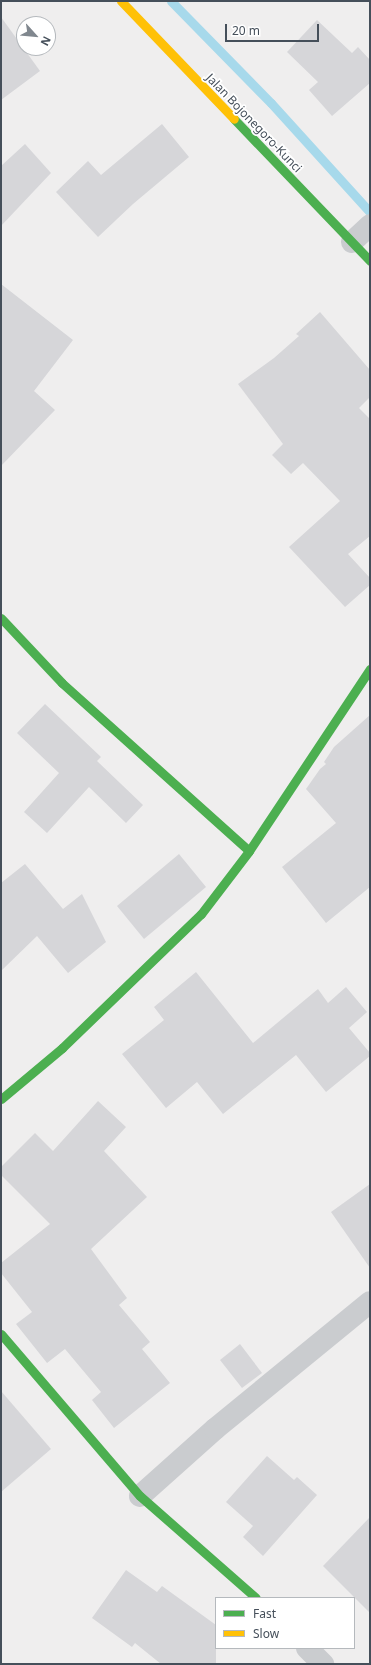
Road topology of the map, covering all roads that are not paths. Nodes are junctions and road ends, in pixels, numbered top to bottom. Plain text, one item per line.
1 (121, 1) edge
2 (363, 232) edge
3 (370, 261) edge
4 (1, 618) edge
5 (370, 669) edge
6 (249, 851) junction
7 (1, 1099) edge
8 (370, 1302) edge
9 (1, 1334) edge
10 (140, 1496) junction
11 (255, 1597) edge
12 (308, 1649) edge
13 (323, 1664) edge

1 - 2 street, Jalan Bojonegoro-Kunci
2 - 3 street, Jalan Bojonegoro-Kunci
4 - 6 street
5 - 6 street
6 - 7 street
8 - 10 street
9 - 10 street
10 - 11 street
12 - 13 street

